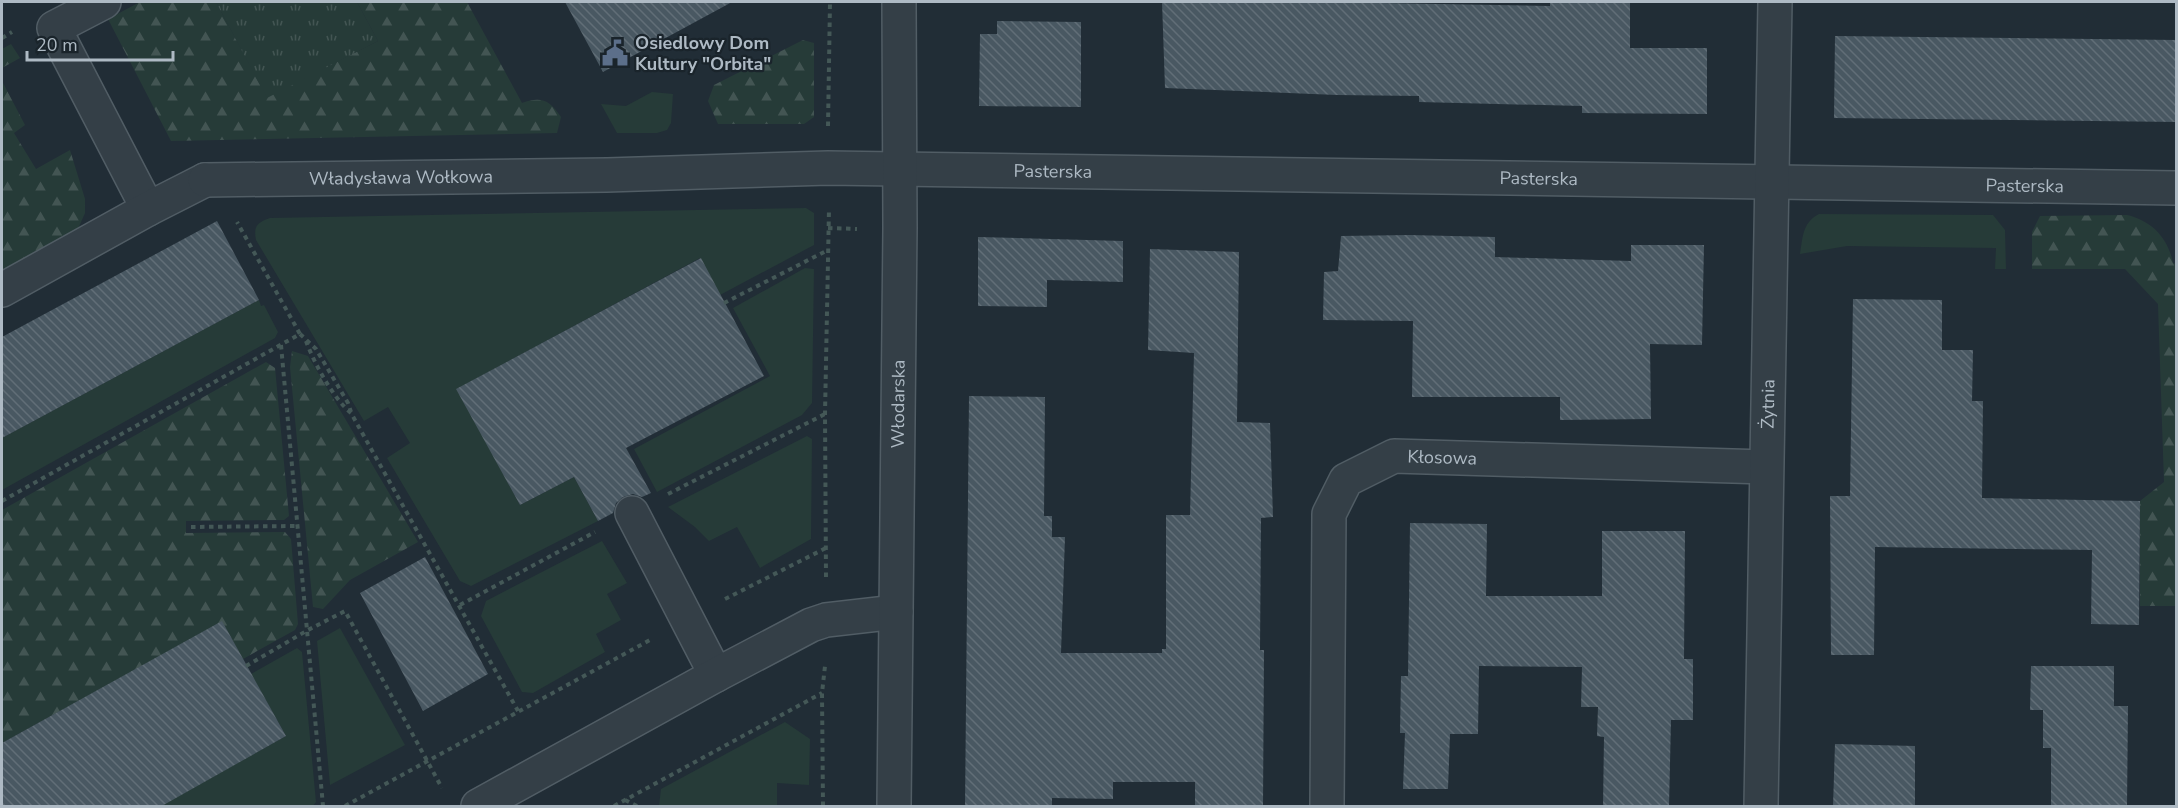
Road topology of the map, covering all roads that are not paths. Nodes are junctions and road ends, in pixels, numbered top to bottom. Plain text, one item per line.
1 (104, 2) edge
2 (899, 2) edge
3 (1775, 2) edge
4 (898, 171) junction
5 (1771, 182) junction
6 (2176, 188) edge
7 (148, 209) junction
8 (2, 290) edge
9 (1766, 467) junction
10 (632, 513) dead end
11 (896, 612) junction
12 (716, 675) junction
13 (463, 802) edge
14 (894, 807) edge
15 (1327, 807) edge
16 (1761, 807) edge

1 - 7 street
2 - 4 street, Włodarska
3 - 5 street, Żytnia
4 - 5 street, Pasterska
4 - 7 street, Władysława Wołkowa
4 - 11 street, Włodarska
5 - 6 street, Pasterska
5 - 9 street, Żytnia
7 - 8 street, Władysława Wołkowa
9 - 15 street, Kłosowa
9 - 16 street, Żytnia
10 - 12 street
11 - 12 street
11 - 14 street, Włodarska
12 - 13 street

